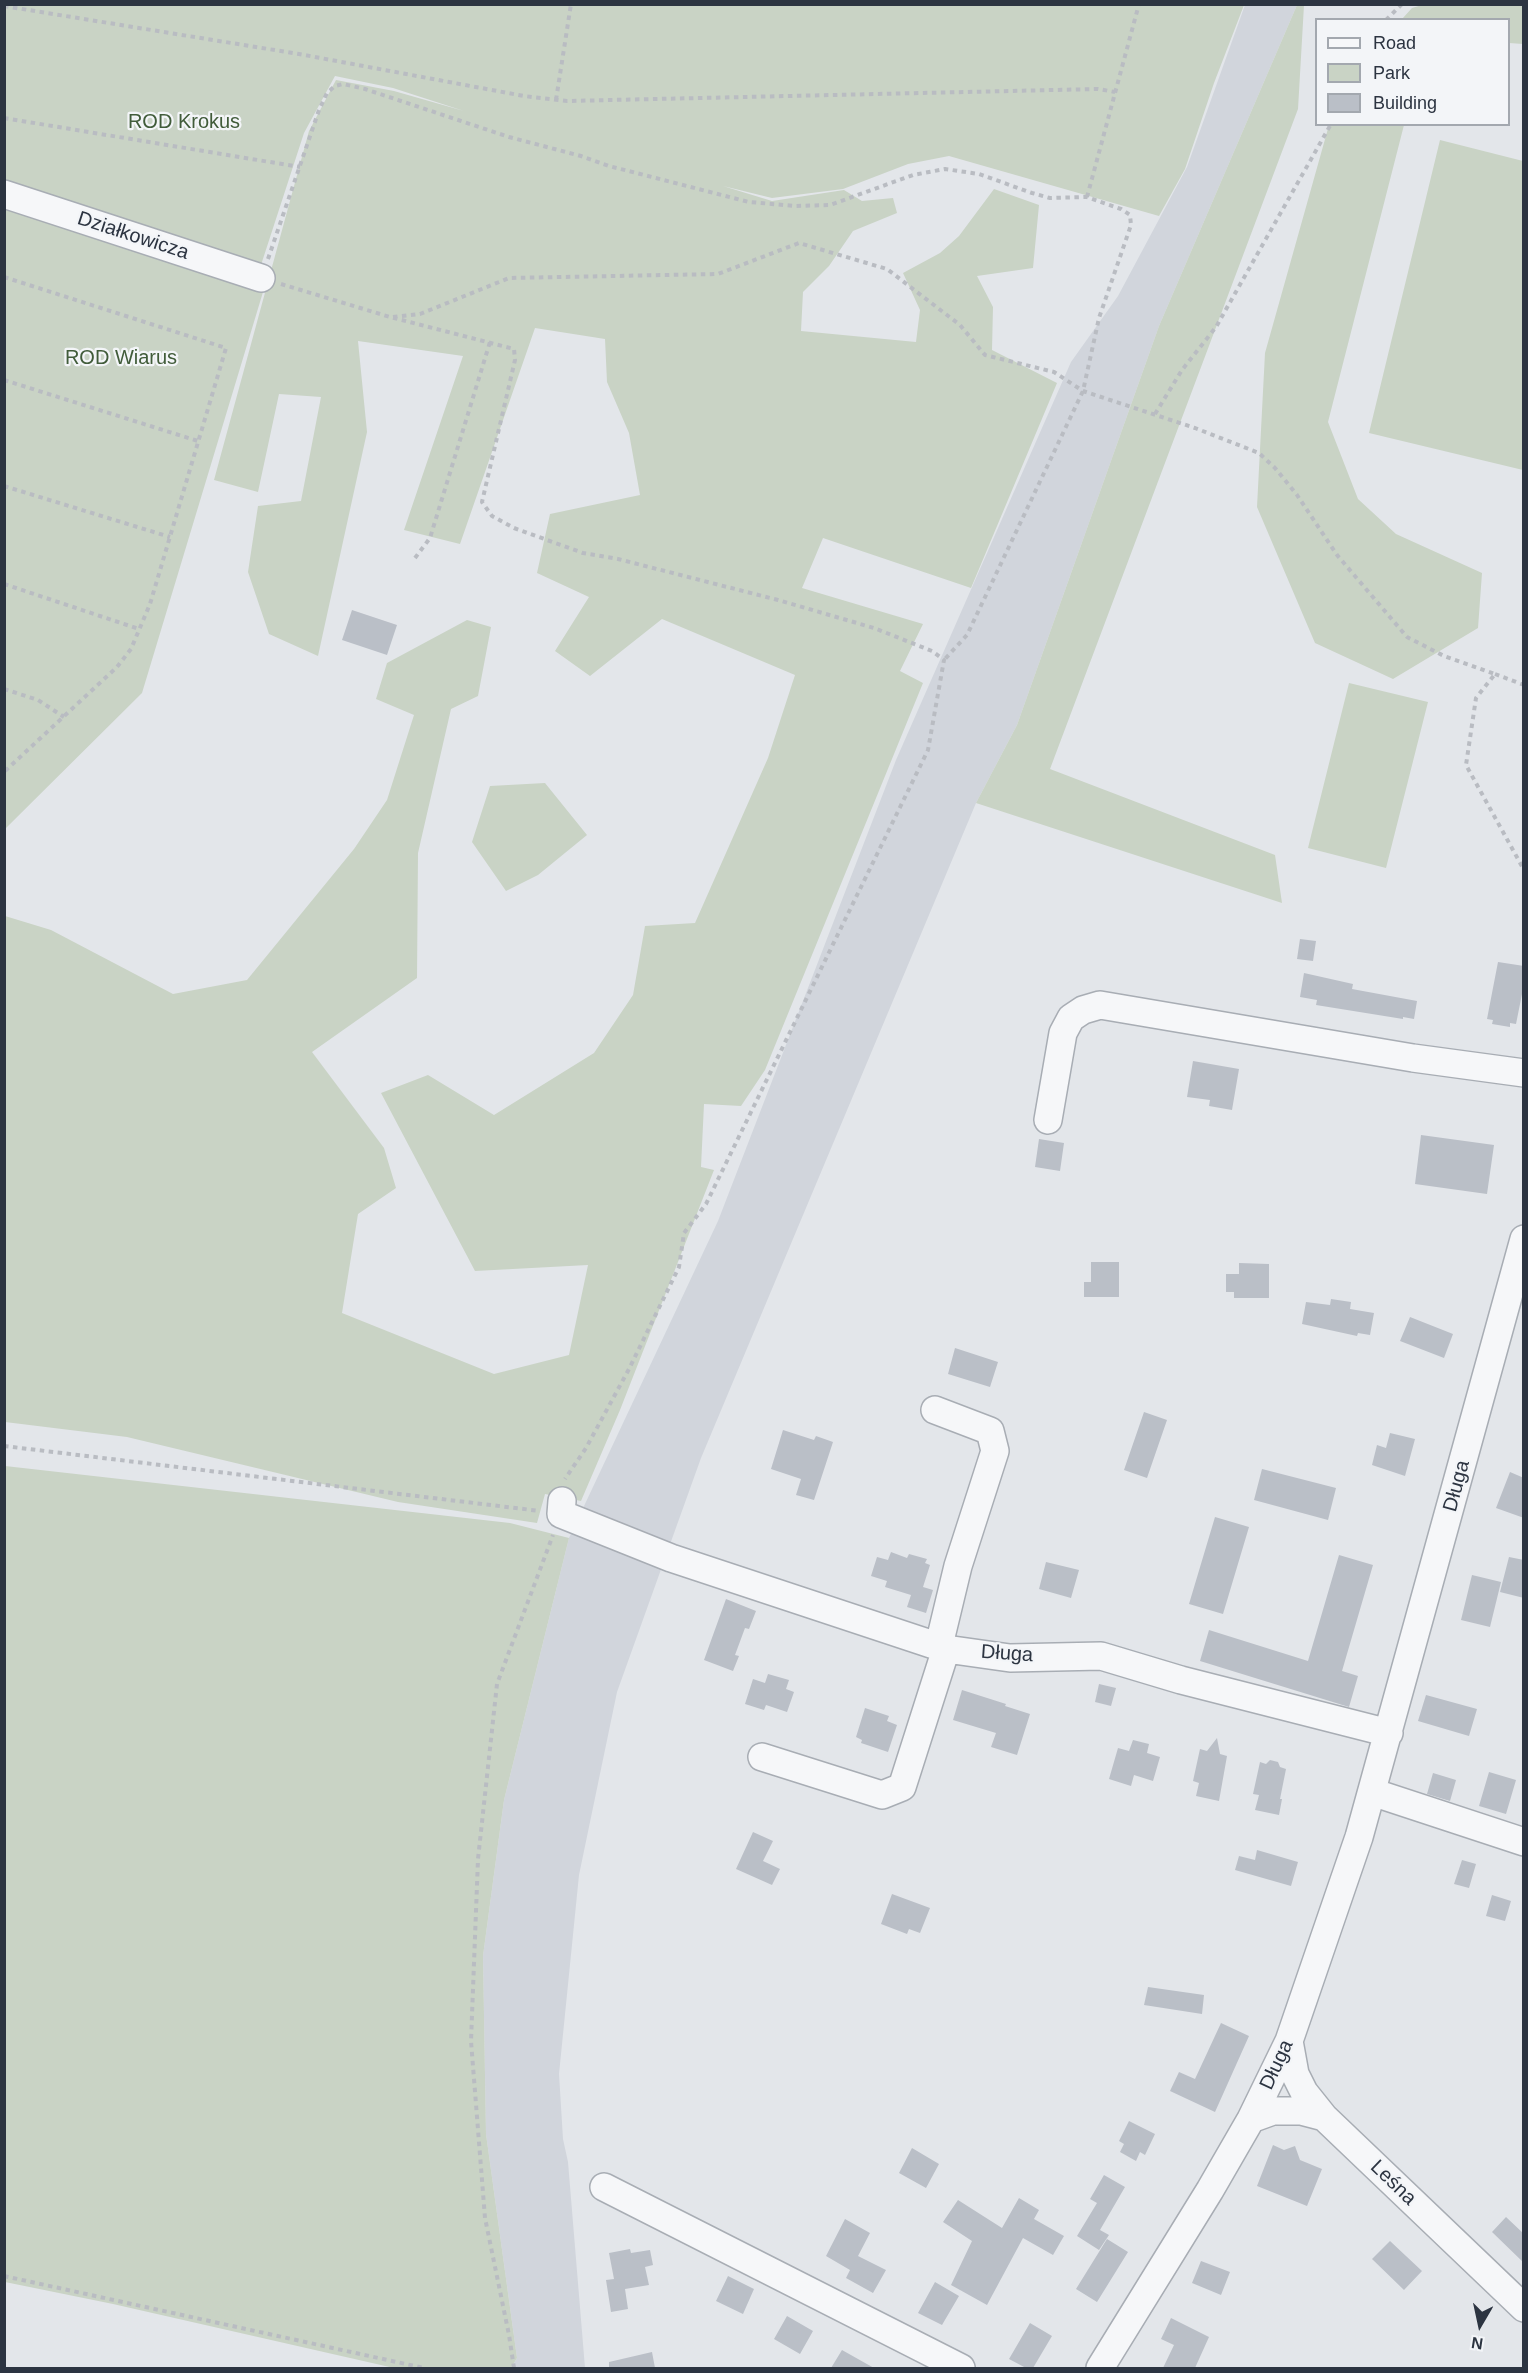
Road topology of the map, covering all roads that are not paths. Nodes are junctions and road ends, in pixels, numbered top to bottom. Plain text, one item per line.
1 (4, 194) edge
2 (261, 278) road end
3 (1524, 1074) edge
4 (1048, 1120) dead end
5 (1524, 1239) edge
6 (935, 1410) dead end
7 (568, 1512) road end
8 (942, 1647) junction
9 (1389, 1733) junction
10 (762, 1758) dead end
11 (1372, 1792) junction
12 (1524, 1842) edge
13 (1289, 2041) junction
14 (1324, 2117) junction
15 (1251, 2119) junction
16 (604, 2187) dead end
17 (1524, 2307) edge
18 (961, 2368) edge
19 (1100, 2368) edge

1 - 2 street, Działkowicza
3 - 4 street
5 - 9 street, Długa
6 - 8 street
7 - 8 street, Długa
8 - 9 street, Długa
8 - 10 street
9 - 11 street, Długa
11 - 12 street
11 - 13 street, Długa
13 - 14 street, Leśna
13 - 15 street, Długa
14 - 15 street
14 - 17 street, Leśna
15 - 19 street, Długa
16 - 18 street

